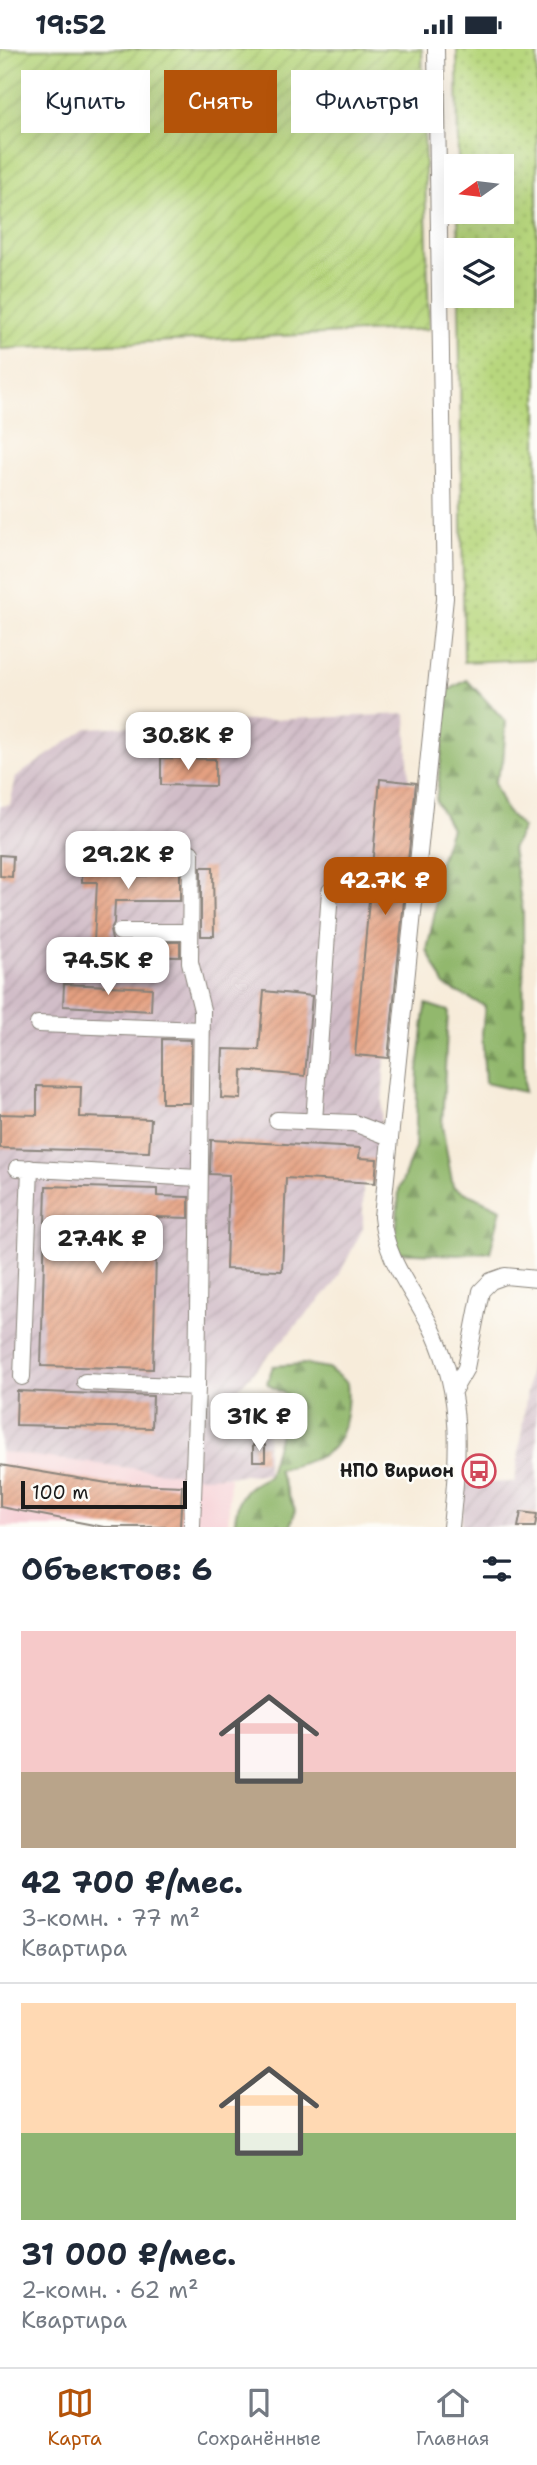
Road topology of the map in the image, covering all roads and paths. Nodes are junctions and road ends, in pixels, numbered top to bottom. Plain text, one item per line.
1 (436, 49) edge
2 (101, 855) dead end
3 (330, 891) dead end
4 (120, 932) dead end
5 (190, 932) junction
6 (38, 1024) dead end
7 (202, 1030) junction
8 (277, 1119) dead end
9 (314, 1121) junction
10 (390, 1137) junction
11 (198, 1178) junction
12 (537, 1279) edge
13 (22, 1377) dead end
14 (85, 1382) dead end
15 (197, 1387) junction
16 (454, 1389) junction
17 (192, 1527) edge
18 (451, 1527) edge

1 - 10 street
2 - 5 street
3 - 9 street
4 - 5 street
5 - 7 street
6 - 7 street
7 - 11 street
8 - 9 street
9 - 10 street
10 - 16 street
11 - 13 street
11 - 15 street
12 - 16 street
14 - 15 street
15 - 17 street
16 - 18 street

